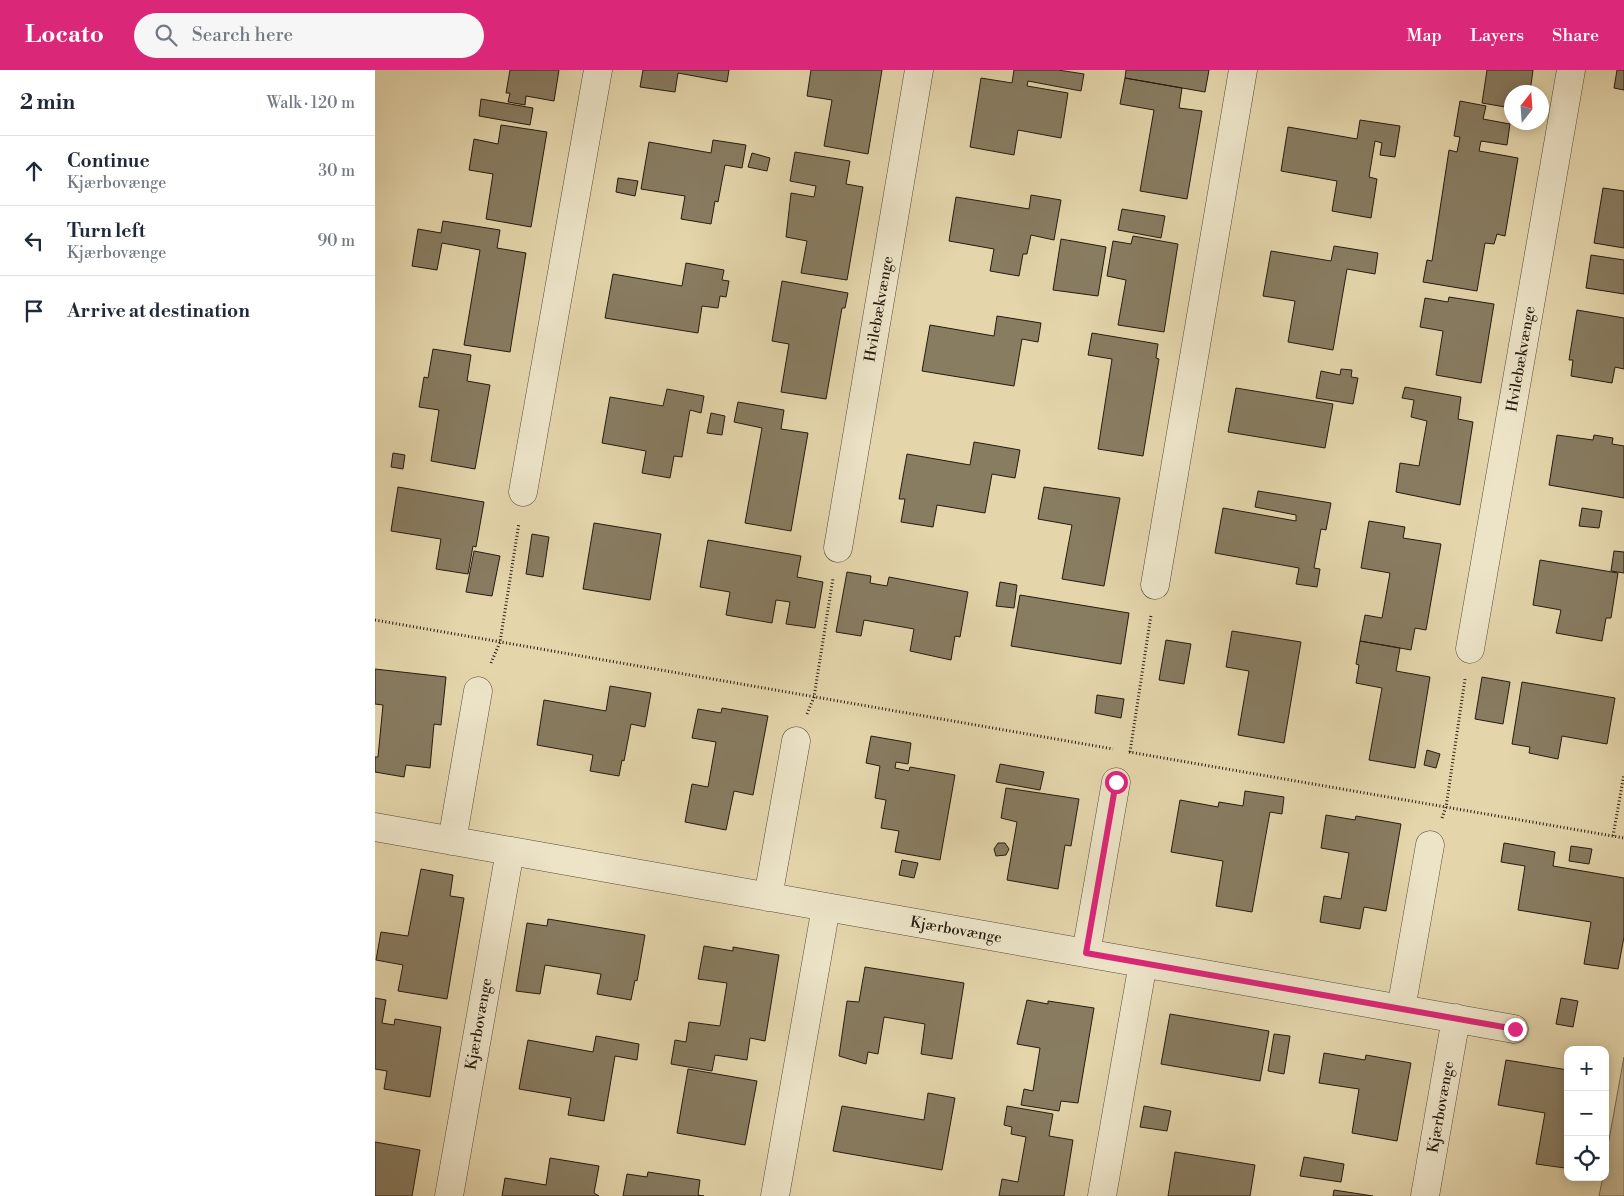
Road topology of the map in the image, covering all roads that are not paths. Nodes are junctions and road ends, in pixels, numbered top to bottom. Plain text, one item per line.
1 (598, 70) edge
2 (919, 70) edge
3 (1243, 70) edge
4 (1571, 70) edge
5 (523, 492) road end
6 (838, 548) road end
7 (1155, 585) road end
8 (1470, 649) road end
9 (478, 691) dead end
10 (796, 741) dead end
11 (1116, 782) dead end
12 (375, 827) edge
13 (452, 841) junction
14 (1430, 845) dead end
15 (510, 851) junction
16 (768, 897) junction
17 (825, 907) junction
18 (1086, 953) junction
19 (1143, 963) junction
20 (1401, 1008) junction
21 (1456, 1018) junction
22 (1515, 1029) dead end
23 (449, 1196) edge
24 (775, 1196) edge
25 (1102, 1196) edge
26 (1425, 1196) edge

1 - 5 street
2 - 6 street, Hvilebækvænge
3 - 7 street
4 - 8 street, Hvilebækvænge
9 - 13 street
10 - 16 street
11 - 18 street
12 - 13 street, Kjærbovænge
13 - 15 street, Kjærbovænge
14 - 20 street
15 - 16 street, Kjærbovænge
15 - 23 street, Kjærbovænge
16 - 17 street, Kjærbovænge
17 - 18 street, Kjærbovænge
17 - 24 street
18 - 19 street, Kjærbovænge
19 - 20 street, Kjærbovænge
19 - 25 street
20 - 21 street, Kjærbovænge
21 - 22 street, Kjærbovænge
21 - 26 street, Kjærbovænge

